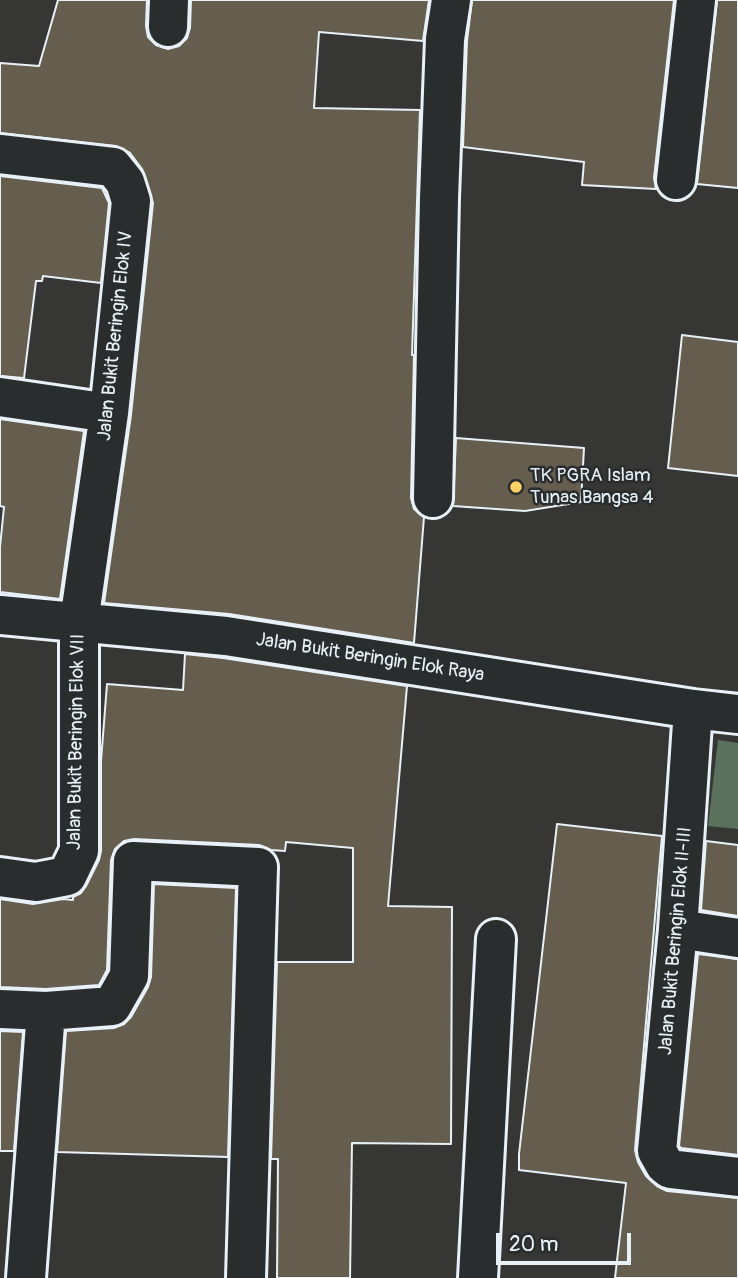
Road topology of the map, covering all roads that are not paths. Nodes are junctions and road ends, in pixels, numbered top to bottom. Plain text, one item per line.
1 (451, 0) edge
2 (696, 0) edge
3 (0, 153) edge
4 (676, 180) dead end
5 (0, 397) edge
6 (109, 413) junction
7 (433, 498) dead end
8 (0, 615) edge
9 (79, 622) junction
10 (693, 709) junction
11 (738, 714) edge
12 (0, 877) edge
13 (678, 929) junction
14 (738, 938) edge
15 (496, 939) dead end
16 (0, 1009) edge
17 (47, 1011) junction
18 (738, 1177) edge
19 (26, 1278) edge
20 (246, 1278) edge
21 (478, 1278) edge

1 - 7 street
2 - 4 street
3 - 6 street, Jalan Bukit Beringin Elok IV
5 - 6 street
6 - 9 street, Jalan Bukit Beringin Elok IV
8 - 9 street, Jalan Bukit Beringin Elok Raya
9 - 10 street, Jalan Bukit Beringin Elok Raya
9 - 12 street, Jalan Bukit Beringin Elok VII
10 - 11 street, Jalan Bukit Beringin Elok Raya
10 - 13 street, Jalan Bukit Beringin Elok II-III
13 - 14 street
13 - 18 street, Jalan Bukit Beringin Elok II-III
15 - 21 street
16 - 17 street
17 - 19 street
17 - 20 street

